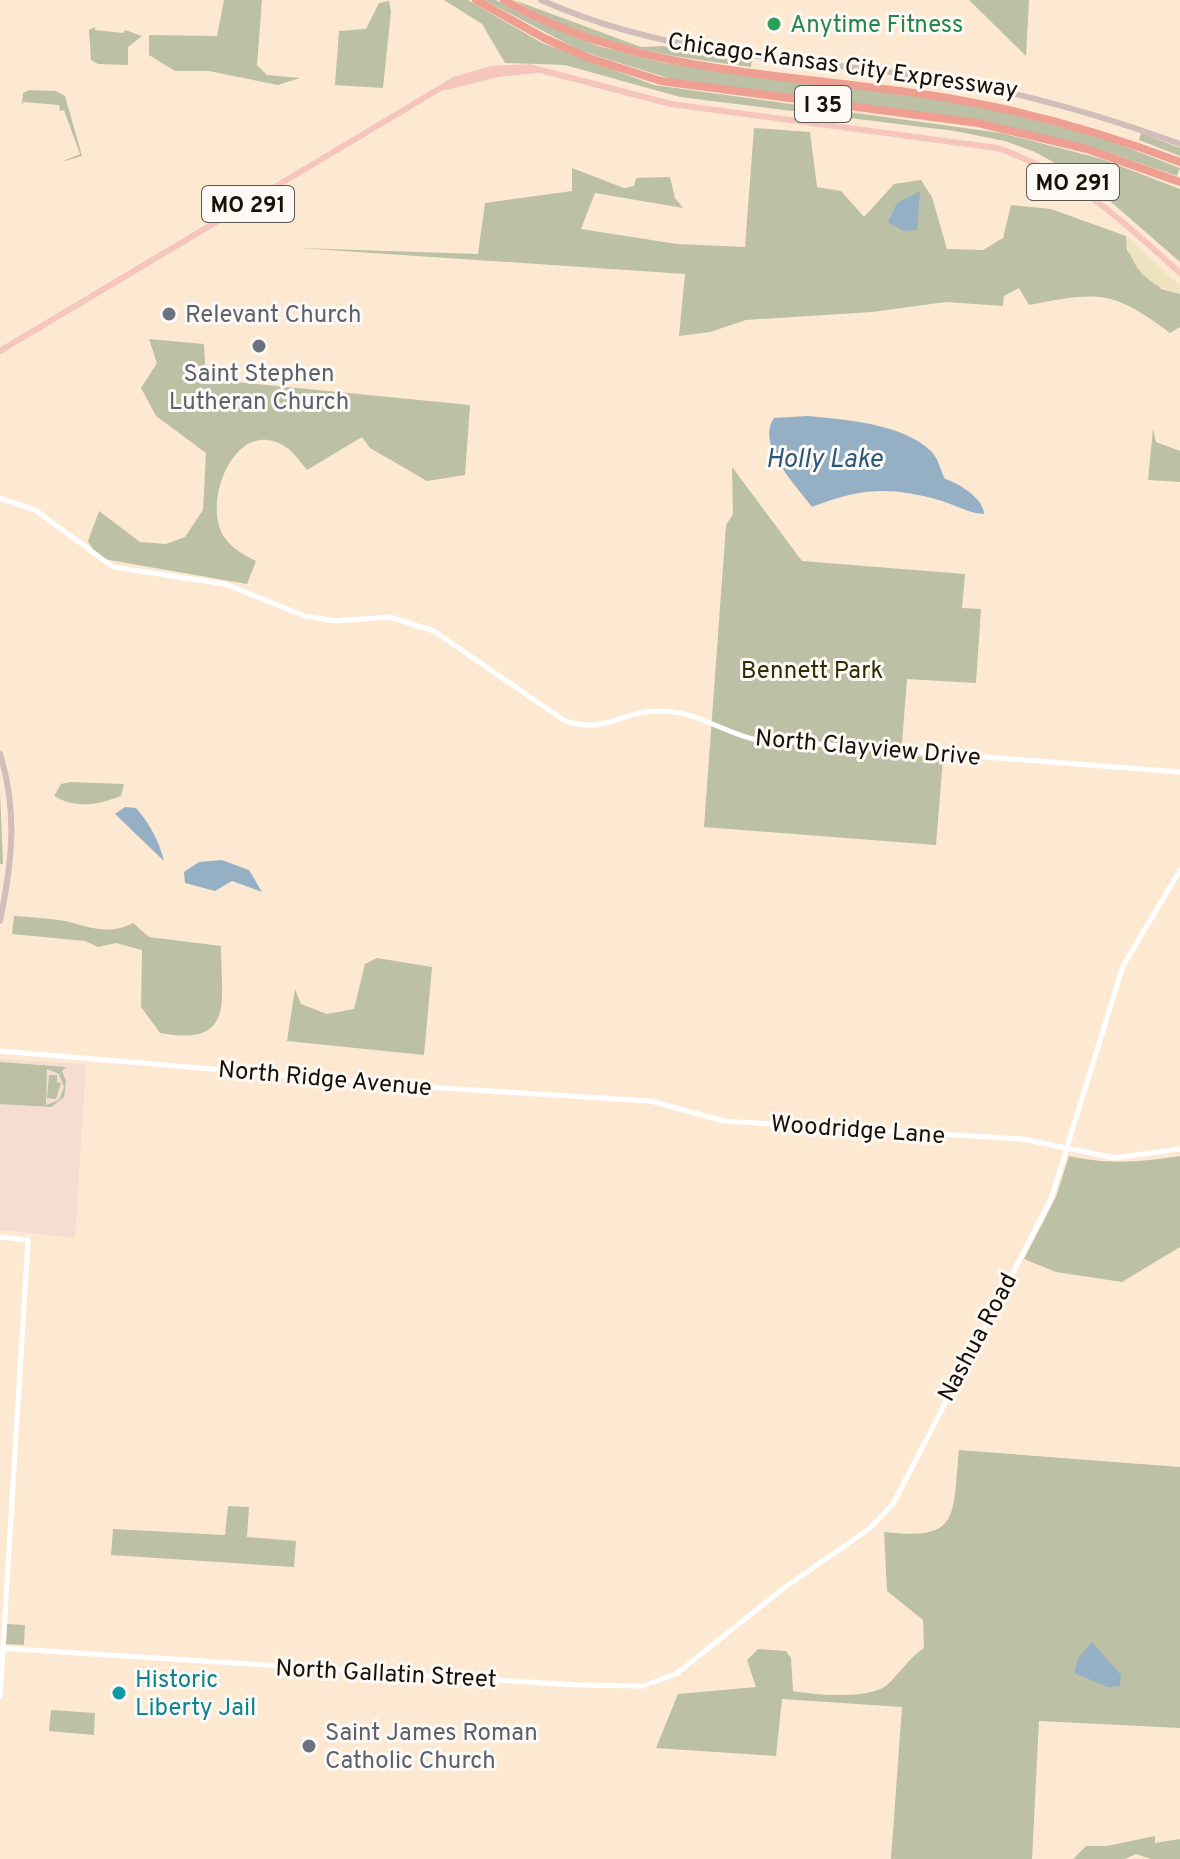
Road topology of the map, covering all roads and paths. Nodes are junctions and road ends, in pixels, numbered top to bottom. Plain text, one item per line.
1 (476, 0) edge
2 (504, 0) edge
3 (541, 0) edge
4 (1180, 144) edge
5 (1180, 162) edge
6 (1180, 182) edge
7 (1180, 273) edge
8 (0, 351) edge
9 (0, 498) edge
10 (0, 754) edge
11 (1180, 772) edge
12 (1180, 870) edge
13 (0, 921) edge
14 (0, 1051) edge
15 (650, 1101) joint
16 (1068, 1147) junction
17 (1180, 1149) edge
18 (0, 1237) edge
19 (1, 1648) edge
20 (628, 1687) joint
21 (0, 1697) edge

1 - 6 highway, Chicago-Kansas City Expressway / I 35
2 - 5 highway, Chicago-Kansas City Expressway / I 35
3 - 4 main road
7 - 8 main road, MO 291
9 - 11 street, North Clayview Drive
10 - 13 main road
12 - 16 street, Nashua Road
14 - 15 street, North Ridge Avenue
15 - 16 street, Woodridge Lane
16 - 17 street, Woodridge Lane
16 - 20 street, Nashua Road
18 - 19 street
19 - 20 street, North Gallatin Street
19 - 21 street

